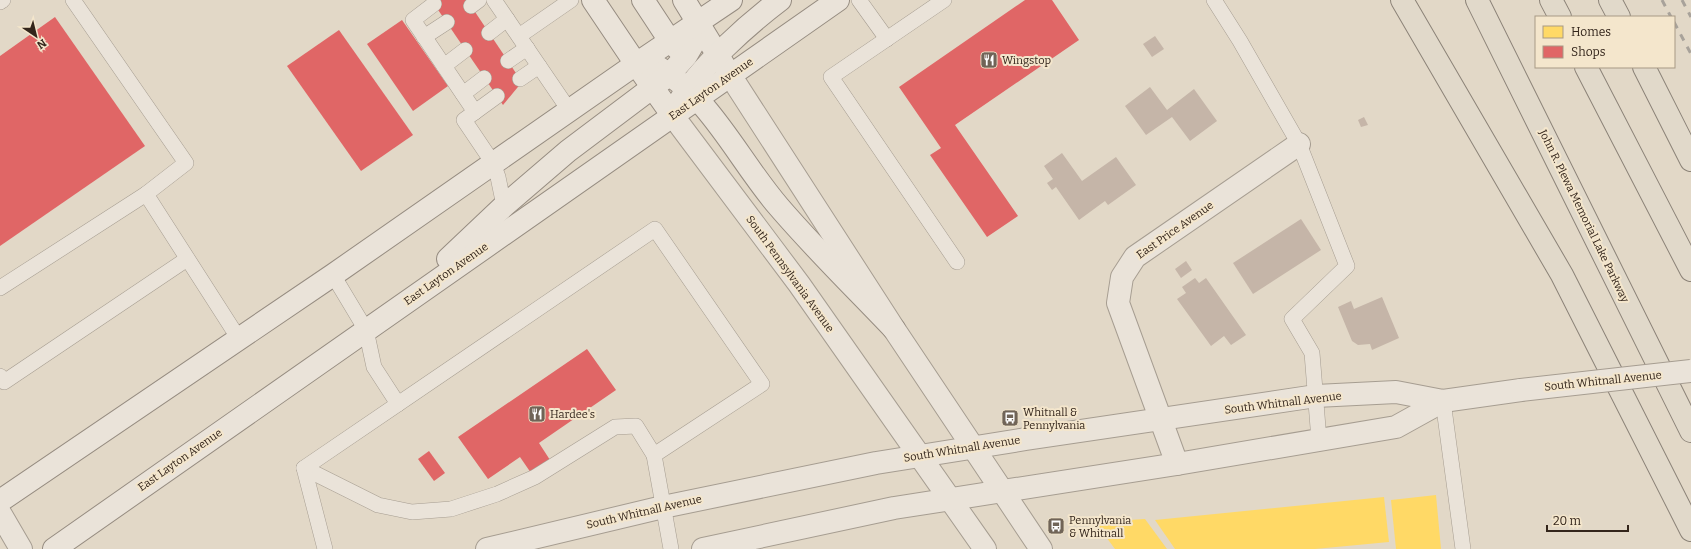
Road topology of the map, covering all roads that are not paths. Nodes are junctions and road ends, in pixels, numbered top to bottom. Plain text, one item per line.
1 (3, 0) edge
2 (73, 0) edge
3 (494, 0) edge
4 (571, 0) edge
5 (593, 0) edge
6 (643, 0) edge
7 (684, 0) edge
8 (732, 0) edge
9 (780, 0) edge
10 (838, 0) edge
11 (859, 0) edge
12 (944, 0) edge
13 (1214, 0) edge
14 (1402, 0) edge
15 (1477, 0) edge
16 (1551, 0) edge
17 (1610, 0) edge
18 (0, 2) edge
19 (434, 4) dead end
20 (1559, 16) edge
21 (1618, 16) edge
22 (507, 19) junction
23 (447, 22) dead end
24 (697, 23) junction
25 (489, 33) dead end
26 (424, 37) junction
27 (887, 39) junction
28 (670, 41) junction
29 (523, 42) junction
30 (465, 50) dead end
31 (686, 56) junction
32 (508, 61) dead end
33 (711, 63) junction
34 (636, 64) junction
35 (444, 66) junction
36 (539, 66) junction
37 (1587, 68) edge
38 (1645, 68) edge
39 (730, 75) junction
40 (484, 78) dead end
41 (520, 79) dead end
42 (661, 82) junction
43 (463, 94) junction
44 (692, 94) junction
45 (497, 96) dead end
46 (569, 110) junction
47 (475, 112) junction
48 (673, 116) junction
49 (1299, 144) junction
50 (1691, 160) edge
51 (493, 163) junction
52 (146, 194) junction
53 (504, 206) junction
54 (187, 259) junction
55 (957, 262) dead end
56 (1691, 270) edge
57 (332, 275) junction
58 (0, 288) edge
59 (393, 311) junction
60 (894, 328) junction
61 (366, 330) junction
62 (239, 339) junction
63 (1691, 371) edge
64 (0, 376) edge
65 (1316, 396) junction
66 (1443, 401) junction
67 (398, 404) junction
68 (1160, 419) junction
69 (1691, 432) edge
70 (1319, 440) junction
71 (973, 448) junction
72 (654, 455) junction
73 (920, 456) junction
74 (1176, 464) junction
75 (304, 468) junction
76 (1002, 491) junction
77 (950, 499) junction
78 (0, 502) edge
79 (663, 507) junction
80 (0, 513) edge
81 (1691, 530) edge
82 (21, 549) edge
83 (54, 549) edge
84 (325, 549) edge
85 (487, 549) edge
86 (672, 549) edge
87 (703, 549) edge
88 (986, 549) edge
89 (1041, 549) edge
90 (1462, 549) edge

1 - 18 lane
2 - 52 lane
3 - 22 lane
4 - 29 lane
5 - 34 street, South Pennsylvania Avenue
6 - 28 street
7 - 24 street
8 - 24 street
9 - 33 street
10 - 39 street, East Layton Avenue
11 - 27 lane
12 - 27 lane
13 - 49 lane
14 - 81 main road
15 - 69 main road, John R. Plewa Memorial Lake Parkway
16 - 20 main road
17 - 21 main road
19 - 26 lane
22 - 25 lane
22 - 29 lane
23 - 26 lane
24 - 28 street
24 - 31 street
24 - 33 street
26 - 35 lane
27 - 55 lane
28 - 31 street
28 - 34 street
29 - 32 lane
29 - 36 lane
30 - 35 lane
31 - 33 street
31 - 42 street
33 - 39 street
33 - 44 street
34 - 42 street, South Pennsylvania Avenue
34 - 46 street
35 - 43 lane
36 - 41 lane
36 - 46 lane
37 - 56 main road
38 - 50 main road
39 - 44 street, East Layton Avenue
39 - 60 street
40 - 43 lane
42 - 44 street
42 - 48 street, South Pennsylvania Avenue
42 - 53 street
43 - 47 lane
44 - 48 street, East Layton Avenue
44 - 60 street
45 - 47 lane
46 - 51 street
47 - 51 lane
48 - 59 street, East Layton Avenue
48 - 73 street, South Pennsylvania Avenue
49 - 65 lane
49 - 68 street, East Price Avenue
51 - 53 lane
51 - 57 street
52 - 54 lane
52 - 58 lane
53 - 59 street
54 - 62 lane
54 - 64 lane
57 - 61 lane
57 - 62 street
59 - 61 street, East Layton Avenue
60 - 71 street
61 - 67 lane
61 - 83 street, East Layton Avenue
62 - 78 street
63 - 66 street, South Whitnall Avenue, bridge
65 - 66 street, South Whitnall Avenue
65 - 68 street, South Whitnall Avenue
65 - 70 lane
66 - 70 street, South Whitnall Avenue
66 - 90 lane
67 - 72 lane
67 - 75 lane
68 - 71 street, South Whitnall Avenue
68 - 74 street, East Price Avenue
70 - 74 street, South Whitnall Avenue
71 - 73 street, South Whitnall Avenue
71 - 76 street
72 - 75 lane
72 - 79 lane
73 - 77 street, South Pennsylvania Avenue
73 - 79 street, South Whitnall Avenue
74 - 76 street, South Whitnall Avenue
75 - 84 lane
76 - 77 street, South Whitnall Avenue
76 - 89 street
77 - 87 street, South Whitnall Avenue
77 - 88 street, South Pennsylvania Avenue
79 - 85 street, South Whitnall Avenue
79 - 86 lane
80 - 82 street

